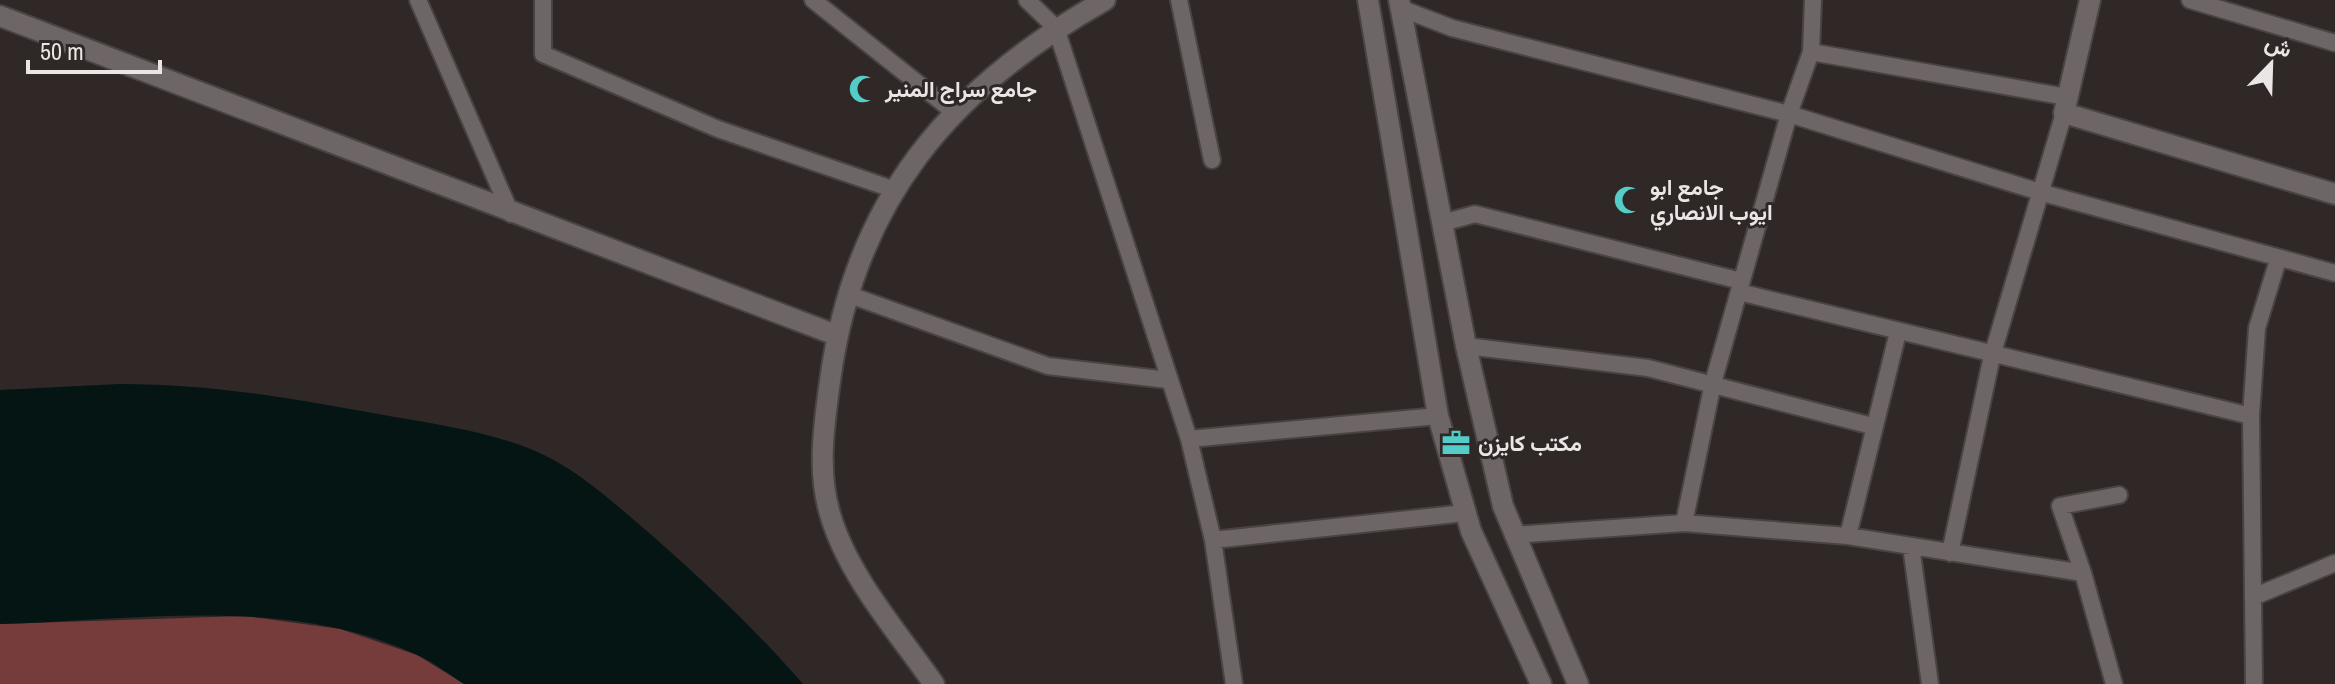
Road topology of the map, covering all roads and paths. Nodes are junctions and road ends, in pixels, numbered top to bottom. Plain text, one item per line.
1 (418, 0) edge
2 (543, 0) edge
3 (813, 0) edge
4 (1027, 0) edge
5 (1105, 0) edge
6 (1179, 0) edge
7 (1368, 0) edge
8 (1813, 0) edge
9 (2090, 0) edge
10 (2190, 0) edge
11 (1399, 4) edge
12 (0, 16) edge
13 (1056, 28) junction
14 (2335, 43) edge
15 (1811, 52) junction
16 (2066, 105) junction
17 (954, 112) junction
18 (1789, 114) junction
19 (1212, 160) dead end
20 (895, 190) junction
21 (2043, 193) junction
22 (2335, 194) edge
23 (511, 214) junction
24 (1442, 223) junction
25 (2278, 260) junction
26 (2335, 273) edge
27 (1740, 286) junction
28 (847, 294) junction
29 (1898, 332) junction
30 (836, 335) junction
31 (1466, 346) junction
32 (1992, 356) junction
33 (1168, 380) junction
34 (1713, 383) junction
35 (1438, 416) junction
36 (2251, 416) junction
37 (1872, 426) junction
38 (1189, 439) junction
39 (2119, 495) dead end
40 (1465, 513) junction
41 (1684, 523) junction
42 (1513, 535) junction
43 (1848, 536) junction
44 (1213, 540) junction
45 (1911, 546) junction
46 (1950, 553) junction
47 (2335, 563) edge
48 (2083, 573) junction
49 (2253, 597) junction
50 (934, 684) edge
51 (1234, 684) edge
52 (1541, 684) edge
53 (1578, 684) edge
54 (1930, 684) edge
55 (2114, 684) edge
56 (2254, 684) edge

1 - 23 street
2 - 20 street
3 - 17 street
4 - 13 street
5 - 13 street
6 - 19 street
7 - 35 street
8 - 15 street
9 - 16 street
10 - 14 street
11 - 18 street
11 - 24 street
12 - 23 street
13 - 17 street
13 - 33 street
15 - 16 street
15 - 18 street
16 - 21 street
16 - 22 street
17 - 20 street
18 - 21 street
18 - 27 street
20 - 28 street
21 - 25 street
21 - 32 street
23 - 30 street
24 - 27 street
24 - 31 street
25 - 26 street
25 - 36 street
27 - 29 street
27 - 34 street
28 - 30 street
28 - 33 street
29 - 32 street
29 - 37 street
30 - 50 street
31 - 34 street
31 - 42 street
32 - 36 street
32 - 46 street
33 - 38 street
34 - 37 street
34 - 41 street
35 - 38 street
35 - 40 street
36 - 49 street
37 - 43 street
38 - 44 street
39 - 48 street
40 - 44 street
40 - 52 street
41 - 42 street
41 - 43 street
42 - 53 street
43 - 45 street
44 - 51 street
45 - 46 street
45 - 54 street
46 - 48 street
47 - 49 street
48 - 55 street
49 - 56 street

